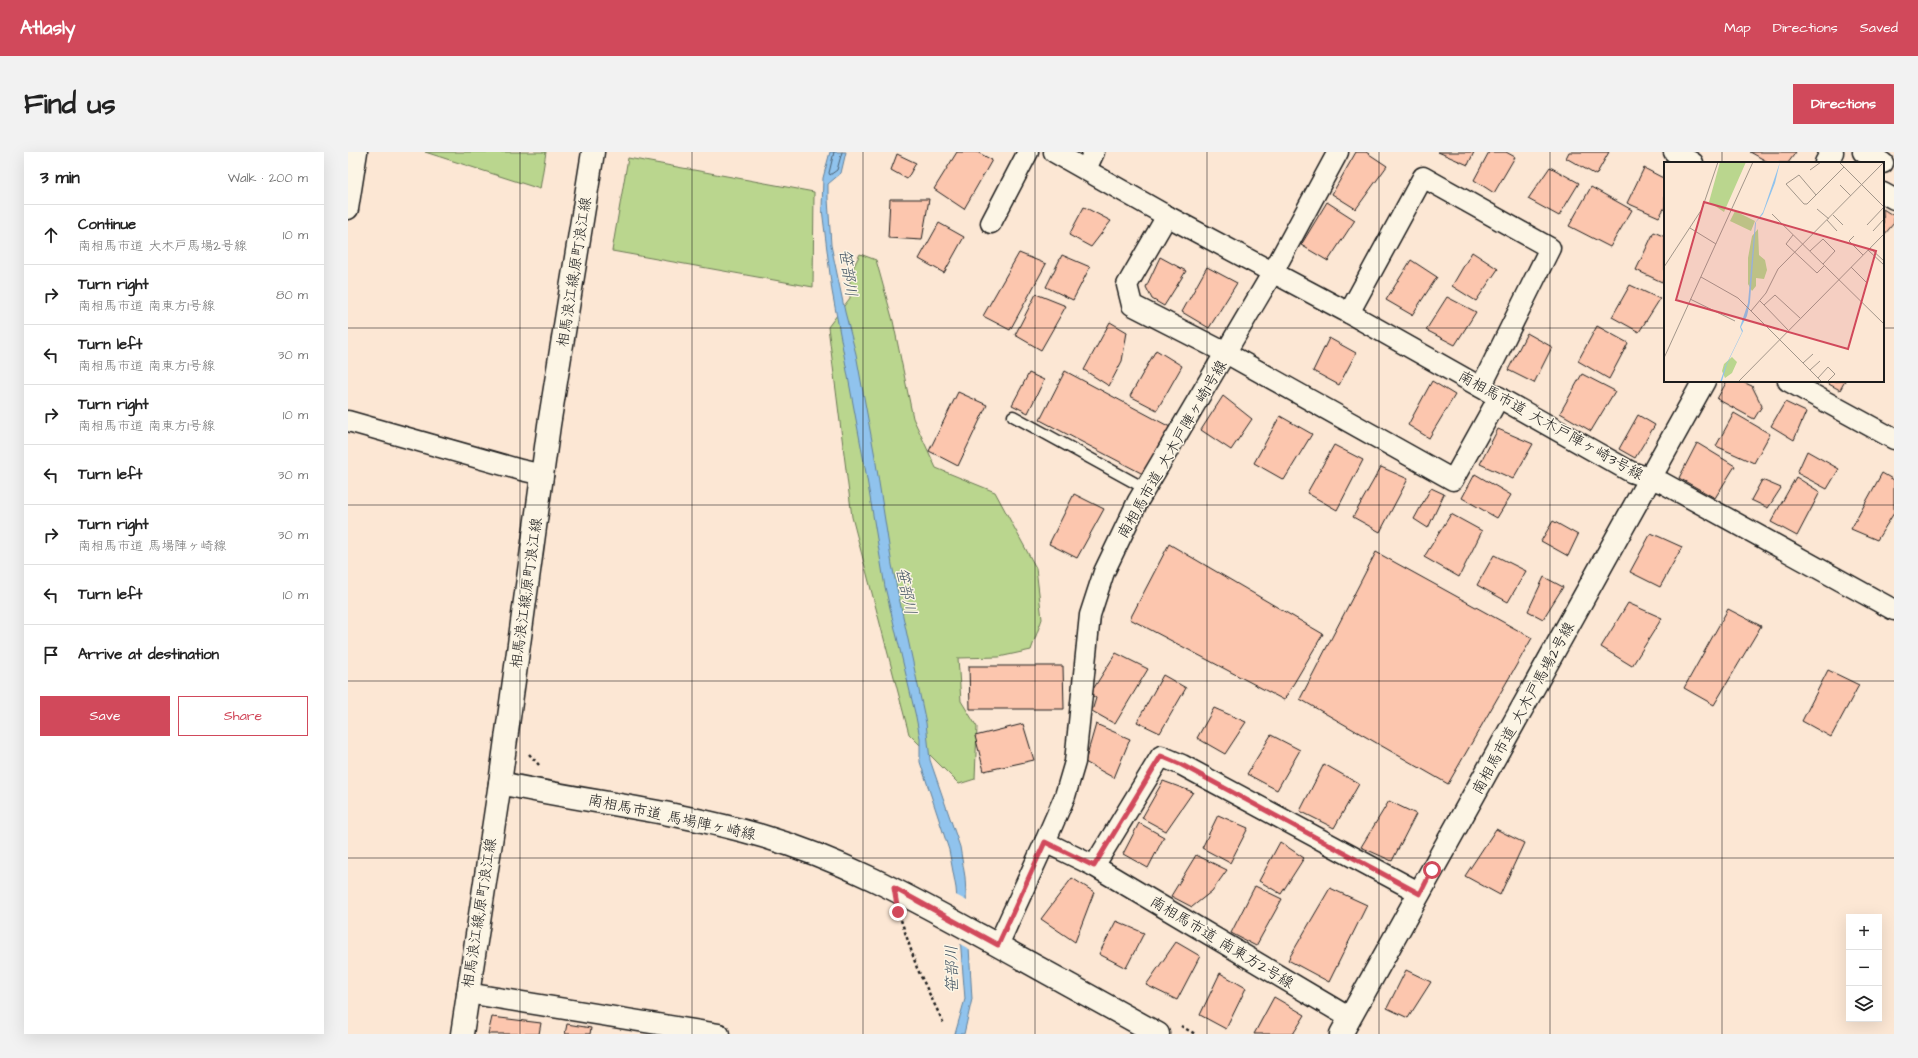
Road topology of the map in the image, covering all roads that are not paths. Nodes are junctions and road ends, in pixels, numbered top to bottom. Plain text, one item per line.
1 (357, 152) edge
2 (593, 152) edge
3 (1028, 152) edge
4 (1054, 152) edge
5 (1338, 152) edge
6 (1674, 152) edge
7 (1832, 152) edge
8 (1863, 152) edge
9 (1090, 160) edge
10 (1691, 162) edge
11 (1827, 162) edge
12 (1881, 162) edge
13 (1884, 164) edge
14 (1894, 169) edge
15 (1884, 194) edge
16 (1894, 199) edge
17 (348, 209) edge
18 (1167, 216) junction
19 (991, 223) dead end
20 (1273, 272) junction
21 (1349, 313) junction
22 (1226, 353) junction
23 (1703, 382) edge
24 (1790, 382) edge
25 (1481, 387) junction
26 (1499, 397) junction
27 (1014, 416) dead end
28 (348, 421) edge
29 (1894, 439) edge
30 (543, 474) junction
31 (1650, 479) junction
32 (1146, 489) junction
33 (1894, 610) edge
34 (500, 783) junction
35 (1045, 842) junction
36 (1094, 866) junction
37 (1420, 894) junction
38 (990, 941) junction
39 (467, 993) junction
40 (1346, 1026) edge
41 (462, 1034) edge
42 (719, 1034) edge
43 (1158, 1034) edge

1 - 17 street
2 - 30 street, 相馬浪江線;原町浪江線
3 - 19 street
4 - 9 street, 南相馬市道 大木戸陣ヶ崎3号線
5 - 20 street, 南相馬市道 大木戸陣ヶ崎1号線
6 - 10 street
7 - 11 street
8 - 12 street
9 - 18 street, 南相馬市道 大木戸陣ヶ崎3号線
13 - 14 street
15 - 16 street
18 - 20 street, 南相馬市道 大木戸陣ヶ崎3号線
18 - 22 street
20 - 21 street, 南相馬市道 大木戸陣ヶ崎3号線
20 - 22 street, 南相馬市道 大木戸陣ヶ崎1号線
21 - 25 street, 南相馬市道 大木戸陣ヶ崎3号線
21 - 25 street
22 - 26 street
22 - 32 street, 南相馬市道 大木戸陣ヶ崎1号線
23 - 31 street, 南相馬市道 大木戸馬場2号線
24 - 29 street
25 - 26 street, 南相馬市道 大木戸陣ヶ崎3号線
26 - 31 street, 南相馬市道 大木戸陣ヶ崎3号線
27 - 32 lane
28 - 30 street
30 - 34 street, 相馬浪江線;原町浪江線
31 - 33 street, 南相馬市道 大木戸陣ヶ崎3号線
31 - 37 street, 南相馬市道 大木戸馬場2号線
32 - 35 street, 南相馬市道 大木戸陣ヶ崎1号線
34 - 38 street, 南相馬市道 馬場陣ヶ崎線
34 - 39 street, 相馬浪江線;原町浪江線
35 - 36 street, 南相馬市道 南東方2号線
35 - 38 street, 南相馬市道 大木戸陣ヶ崎1号線
36 - 37 street
36 - 40 street, 南相馬市道 南東方2号線
37 - 40 street, 南相馬市道 大木戸馬場2号線
38 - 43 street, 南相馬市道 馬場陣ヶ崎線
39 - 41 street, 相馬浪江線;原町浪江線
39 - 42 street

